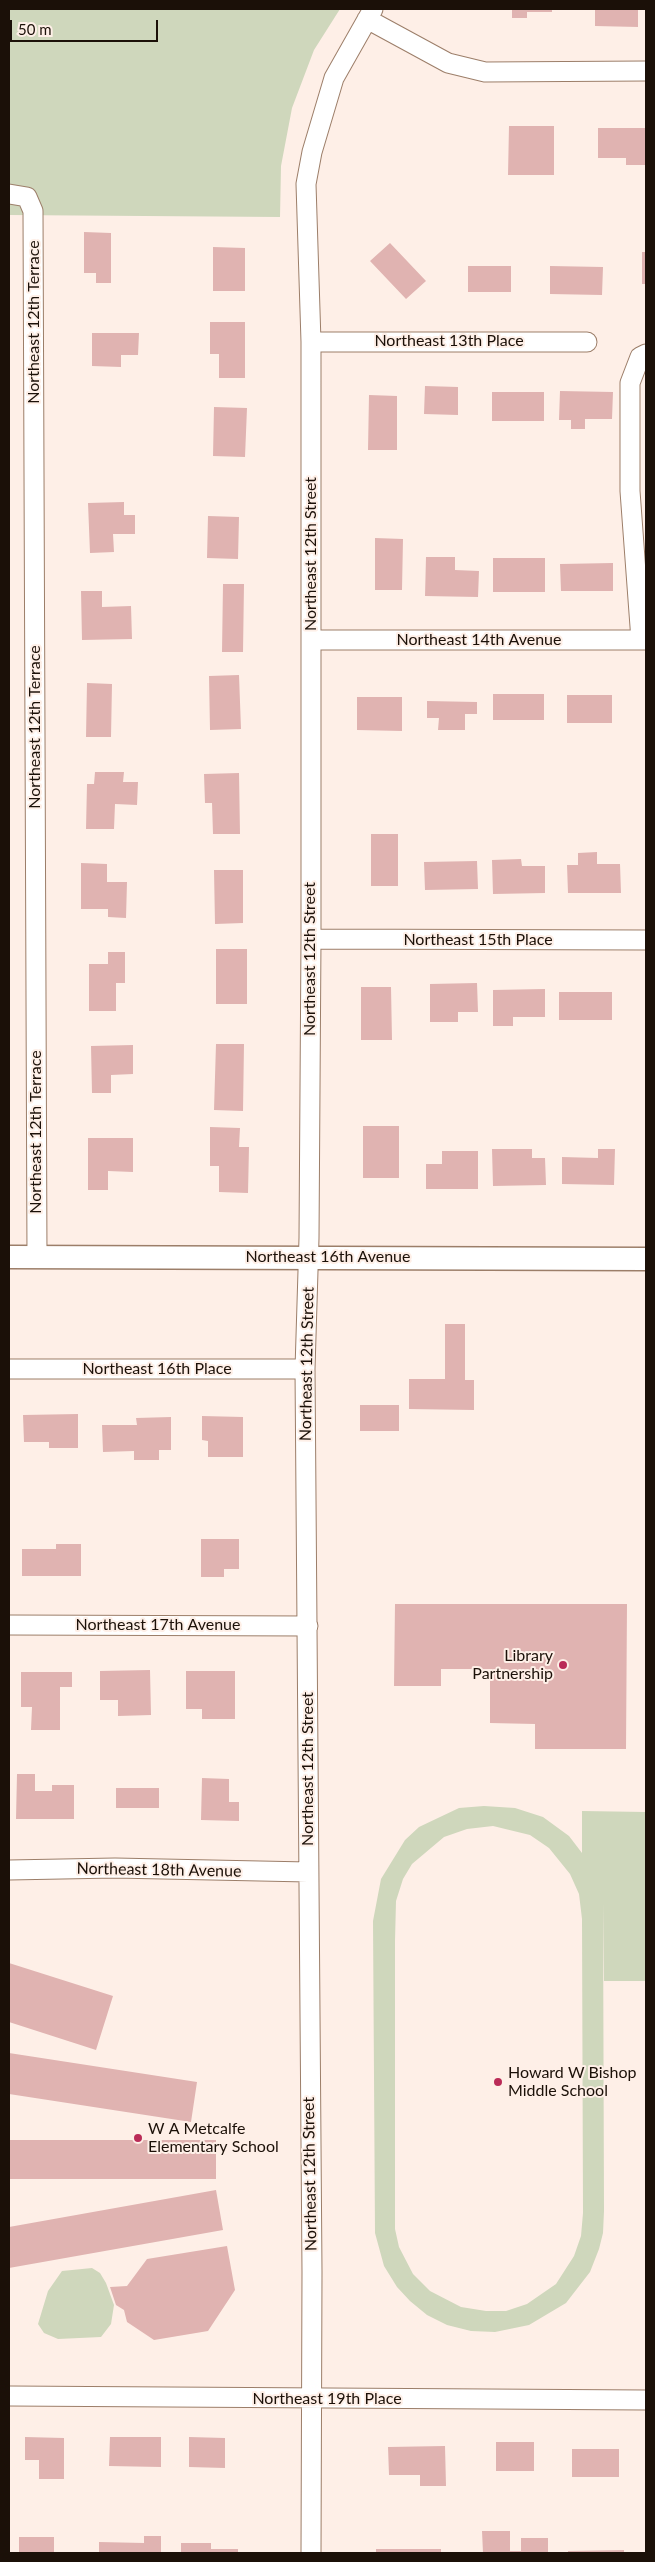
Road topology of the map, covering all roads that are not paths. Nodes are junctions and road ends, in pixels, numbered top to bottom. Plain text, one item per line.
1 (370, 14) edge
2 (646, 71) edge
3 (9, 194) edge
4 (311, 342) junction
5 (587, 342) dead end
6 (646, 354) edge
7 (312, 640) junction
8 (644, 640) edge
9 (311, 939) junction
10 (646, 940) edge
11 (9, 1257) edge
12 (308, 1257) junction
13 (37, 1258) junction
14 (646, 1258) edge
15 (9, 1369) edge
16 (305, 1369) junction
17 (9, 1624) edge
18 (308, 1626) junction
19 (9, 1870) edge
20 (308, 1872) junction
21 (9, 2396) edge
22 (312, 2399) junction
23 (646, 2400) edge
24 (311, 2553) edge

1 - 2 street
1 - 4 street, Northeast 12th Street
3 - 13 street, Northeast 12th Terrace
4 - 5 street, Northeast 13th Place
4 - 7 street, Northeast 12th Street
6 - 8 street
7 - 8 street, Northeast 14th Avenue
7 - 9 street, Northeast 12th Street
9 - 10 street, Northeast 15th Place
9 - 12 street, Northeast 12th Street
11 - 13 street, Northeast 16th Avenue
12 - 13 street, Northeast 16th Avenue
12 - 14 street, Northeast 16th Avenue
12 - 16 street, Northeast 12th Street
15 - 16 street, Northeast 16th Place
16 - 18 street, Northeast 12th Street
17 - 18 street, Northeast 17th Avenue
18 - 20 street, Northeast 12th Street
19 - 20 street, Northeast 18th Avenue
20 - 22 street, Northeast 12th Street
21 - 22 street, Northeast 19th Place
22 - 23 street, Northeast 19th Place
22 - 24 street, Northeast 12th Street

